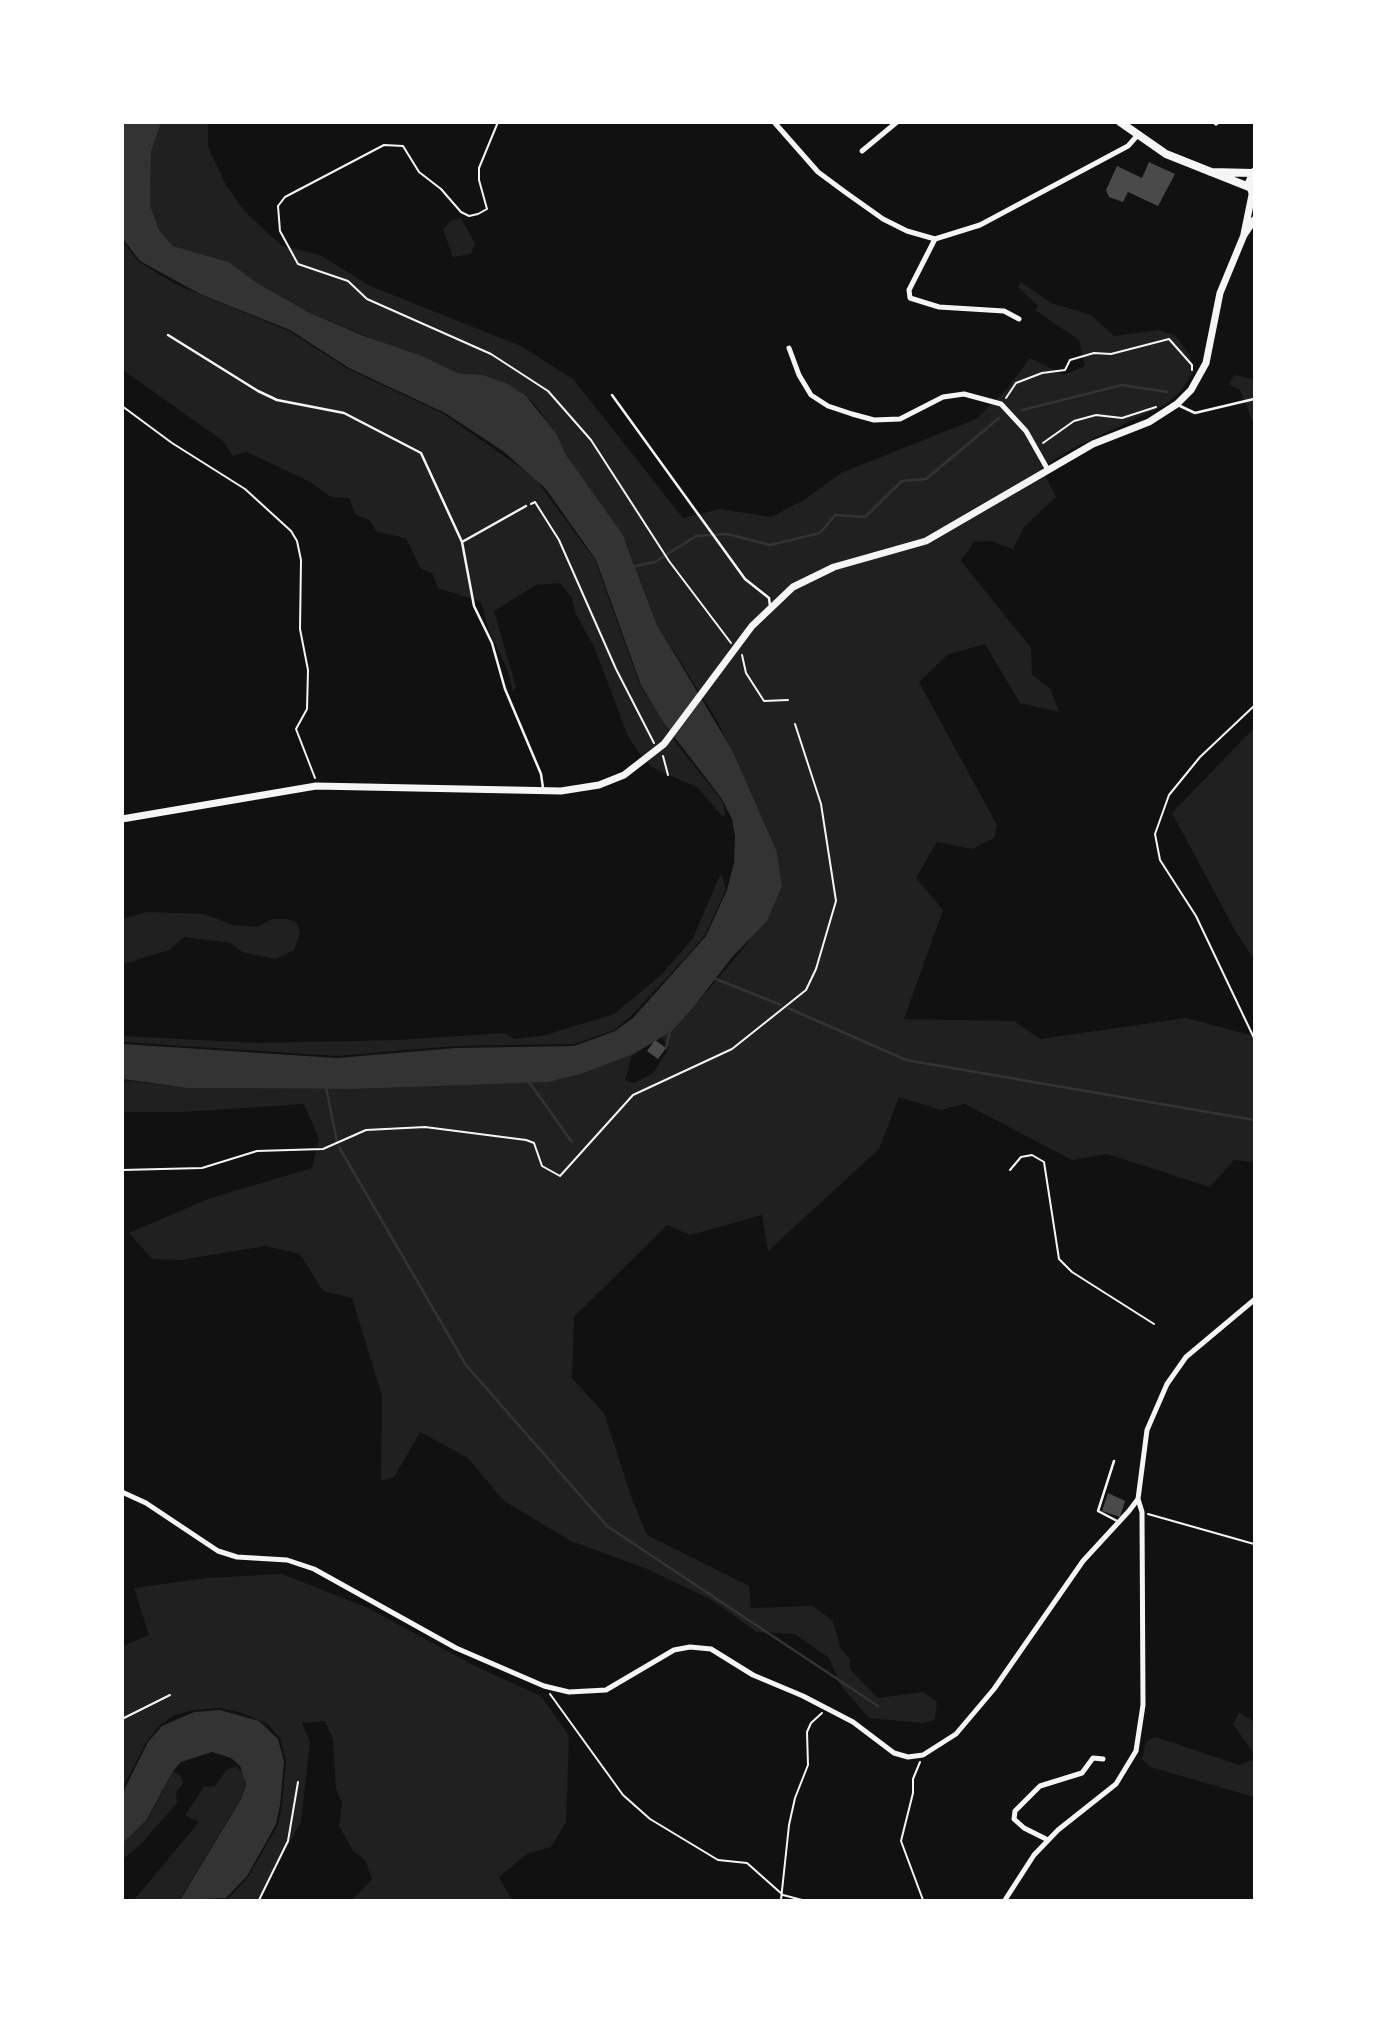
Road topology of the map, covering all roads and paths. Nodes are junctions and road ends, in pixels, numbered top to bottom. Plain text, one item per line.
1 (498, 122) edge
2 (774, 122) edge
3 (897, 122) edge
4 (1120, 122) edge
5 (1136, 136) junction
6 (862, 151) dead end
7 (1211, 172) junction
8 (1254, 173) edge
9 (1252, 193) edge
10 (1255, 220) edge
11 (1244, 235) junction
12 (935, 239) junction
13 (1019, 319) dead end
14 (168, 335) dead end
15 (789, 348) dead end
16 (1192, 375) dead end
17 (612, 395) dead end
18 (1255, 399) edge
19 (1001, 404) junction
20 (1177, 404) junction
21 (1163, 405) dead end
22 (122, 406) edge
23 (1036, 449) junction
24 (1048, 470) junction
25 (526, 506) joint
26 (461, 542) junction
27 (770, 606) junction
28 (734, 646) dead end
29 (741, 653) dead end
30 (788, 700) dead end
31 (1255, 706) edge
32 (795, 724) dead end
33 (657, 746) dead end
34 (663, 755) dead end
35 (668, 775) dead end
36 (316, 786) junction
37 (543, 792) junction
38 (122, 819) edge
39 (1255, 1038) edge
40 (122, 1170) edge
41 (1010, 1170) dead end
42 (1255, 1300) edge
43 (1154, 1324) dead end
44 (1114, 1461) dead end
45 (122, 1492) edge
46 (1138, 1499) junction
47 (1142, 1512) junction
48 (1119, 1522) junction
49 (1255, 1544) edge
50 (544, 1686) junction
51 (170, 1695) dead end
52 (828, 1708) junction
53 (122, 1719) edge
54 (923, 1755) junction
55 (1103, 1759) dead end
56 (298, 1782) dead end
57 (1048, 1840) junction
58 (783, 1895) junction
59 (259, 1900) edge
60 (781, 1900) edge
61 (802, 1900) edge
62 (923, 1900) edge
63 (1004, 1900) edge

1 - 28 path
2 - 12 street
3 - 6 street
4 - 5 main road
5 - 7 main road
5 - 12 street
7 - 8 main road
7 - 9 main road
8 - 9 main road
9 - 11 street
10 - 11 street
11 - 20 street
12 - 13 street
14 - 26 lane
15 - 19 street
16 - 19 path
17 - 27 lane
18 - 20 lane
19 - 23 street
20 - 24 street
21 - 23 path
22 - 36 path
23 - 24 street
24 - 27 street
25 - 26 lane
25 - 33 path
26 - 37 lane
27 - 37 street
29 - 30 path
31 - 39 path
32 - 40 path
34 - 35 path
36 - 37 street
36 - 38 street
41 - 43 path
42 - 46 street
44 - 48 lane
45 - 50 street
46 - 47 street
46 - 48 street
47 - 49 path
47 - 57 street
48 - 54 street
50 - 52 street
50 - 58 path
51 - 53 path
52 - 54 street
52 - 58 path
54 - 62 path
55 - 57 street
56 - 59 path
57 - 63 street
58 - 60 path
58 - 61 path

